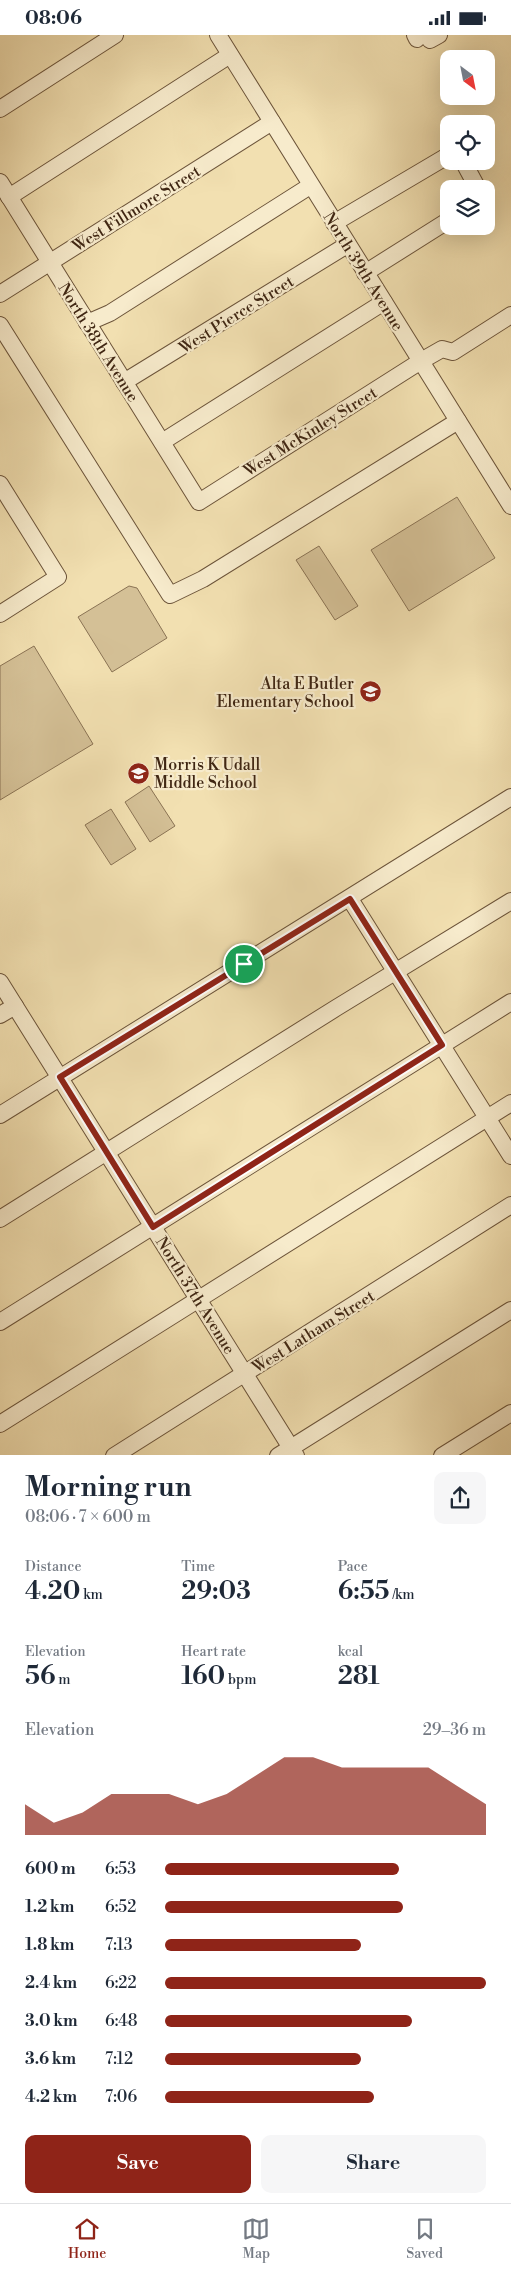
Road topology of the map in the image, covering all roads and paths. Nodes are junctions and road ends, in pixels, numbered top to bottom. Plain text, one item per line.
1 (115, 35) edge
2 (218, 35) edge
3 (230, 55) junction
4 (0, 109) edge
5 (272, 122) junction
6 (440, 160) edge
7 (0, 182) edge
8 (310, 186) junction
9 (9, 197) junction
10 (334, 223) junction
11 (440, 226) edge
12 (347, 245) junction
13 (50, 263) junction
14 (365, 273) junction
15 (0, 294) edge
16 (384, 302) junction
17 (511, 315) edge
18 (88, 323) junction
19 (0, 325) edge
20 (421, 361) junction
21 (124, 383) junction
22 (458, 421) junction
23 (162, 442) junction
24 (0, 484) edge
25 (198, 502) joint
26 (511, 506) edge
27 (0, 614) edge
28 (511, 797) edge
29 (350, 899) junction
30 (511, 901) edge
31 (396, 972) junction
32 (0, 982) edge
33 (511, 1002) edge
34 (15, 1006) junction
35 (0, 1015) edge
36 (442, 1045) junction
37 (60, 1077) junction
38 (511, 1103) edge
39 (0, 1115) edge
40 (487, 1118) junction
41 (106, 1153) junction
42 (511, 1156) edge
43 (511, 1205) edge
44 (0, 1219) edge
45 (153, 1227) junction
46 (199, 1300) junction
47 (511, 1310) edge
48 (0, 1322) edge
49 (245, 1374) junction
50 (511, 1413) edge
51 (0, 1424) edge
52 (288, 1453) edge
53 (114, 1455) edge
54 (442, 1455) edge

1 - 4 street
2 - 3 street, North 39th Avenue
3 - 5 street, North 39th Avenue
3 - 9 street
5 - 8 street, North 39th Avenue
5 - 13 street, West Fillmore Street
6 - 10 street
7 - 9 street, North 38th Avenue
8 - 10 street, North 39th Avenue
8 - 18 street
9 - 13 street, North 38th Avenue
10 - 12 street, North 39th Avenue
11 - 14 street
12 - 14 street, North 39th Avenue
12 - 21 street, West Pierce Street
13 - 15 street, West Fillmore Street
13 - 18 street, North 38th Avenue
14 - 16 street, North 39th Avenue
16 - 20 street, North 39th Avenue
16 - 23 street
17 - 20 street, West McKinley Street
18 - 21 street, North 38th Avenue
19 - 22 street
20 - 22 street, North 39th Avenue
20 - 25 street, West McKinley Street
21 - 23 street, North 38th Avenue
22 - 26 street, North 39th Avenue
23 - 25 street, North 38th Avenue
24 - 27 street
28 - 29 street
29 - 31 street
29 - 37 street
30 - 31 street
31 - 36 street
31 - 41 street
32 - 34 street, North 37th Avenue
33 - 36 street
34 - 35 street
34 - 37 street, North 37th Avenue
36 - 40 street
36 - 45 street
37 - 39 street
37 - 41 street, North 37th Avenue
38 - 40 street
40 - 42 street
40 - 46 street
41 - 44 street
41 - 45 street, North 37th Avenue
43 - 49 street, West Latham Street
45 - 46 street, North 37th Avenue
45 - 48 street
46 - 49 street, North 37th Avenue
46 - 51 street
47 - 52 street
49 - 52 street, North 37th Avenue
49 - 53 street, West Latham Street
50 - 54 street

